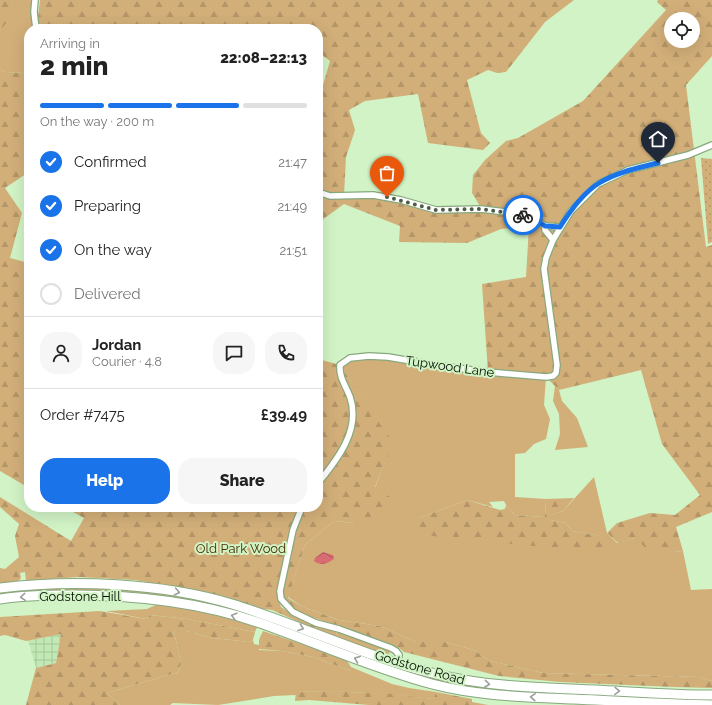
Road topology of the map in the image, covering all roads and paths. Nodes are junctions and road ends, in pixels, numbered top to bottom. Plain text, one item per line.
1 (35, 0) edge
2 (35, 24) edge
3 (712, 144) edge
4 (323, 194) edge
5 (545, 226) junction
6 (560, 227) junction
7 (553, 240) junction
8 (323, 477) edge
9 (300, 512) edge
10 (138, 587) joint
11 (0, 588) edge
12 (0, 599) edge
13 (160, 600) joint
14 (398, 663) junction
15 (712, 695) edge
16 (712, 705) edge

1 - 2 street
3 - 6 street, Tupwood Lane
4 - 5 street
5 - 6 street
5 - 7 street
6 - 7 street, Tupwood Lane
7 - 8 street, Tupwood Lane
9 - 14 street
10 - 11 highway, Godstone Hill
10 -> 14 highway, Godstone Road
13 -> 12 highway, Godstone Hill
16 -> 13 highway, Godstone Road
14 -> 15 highway, Godstone Road

